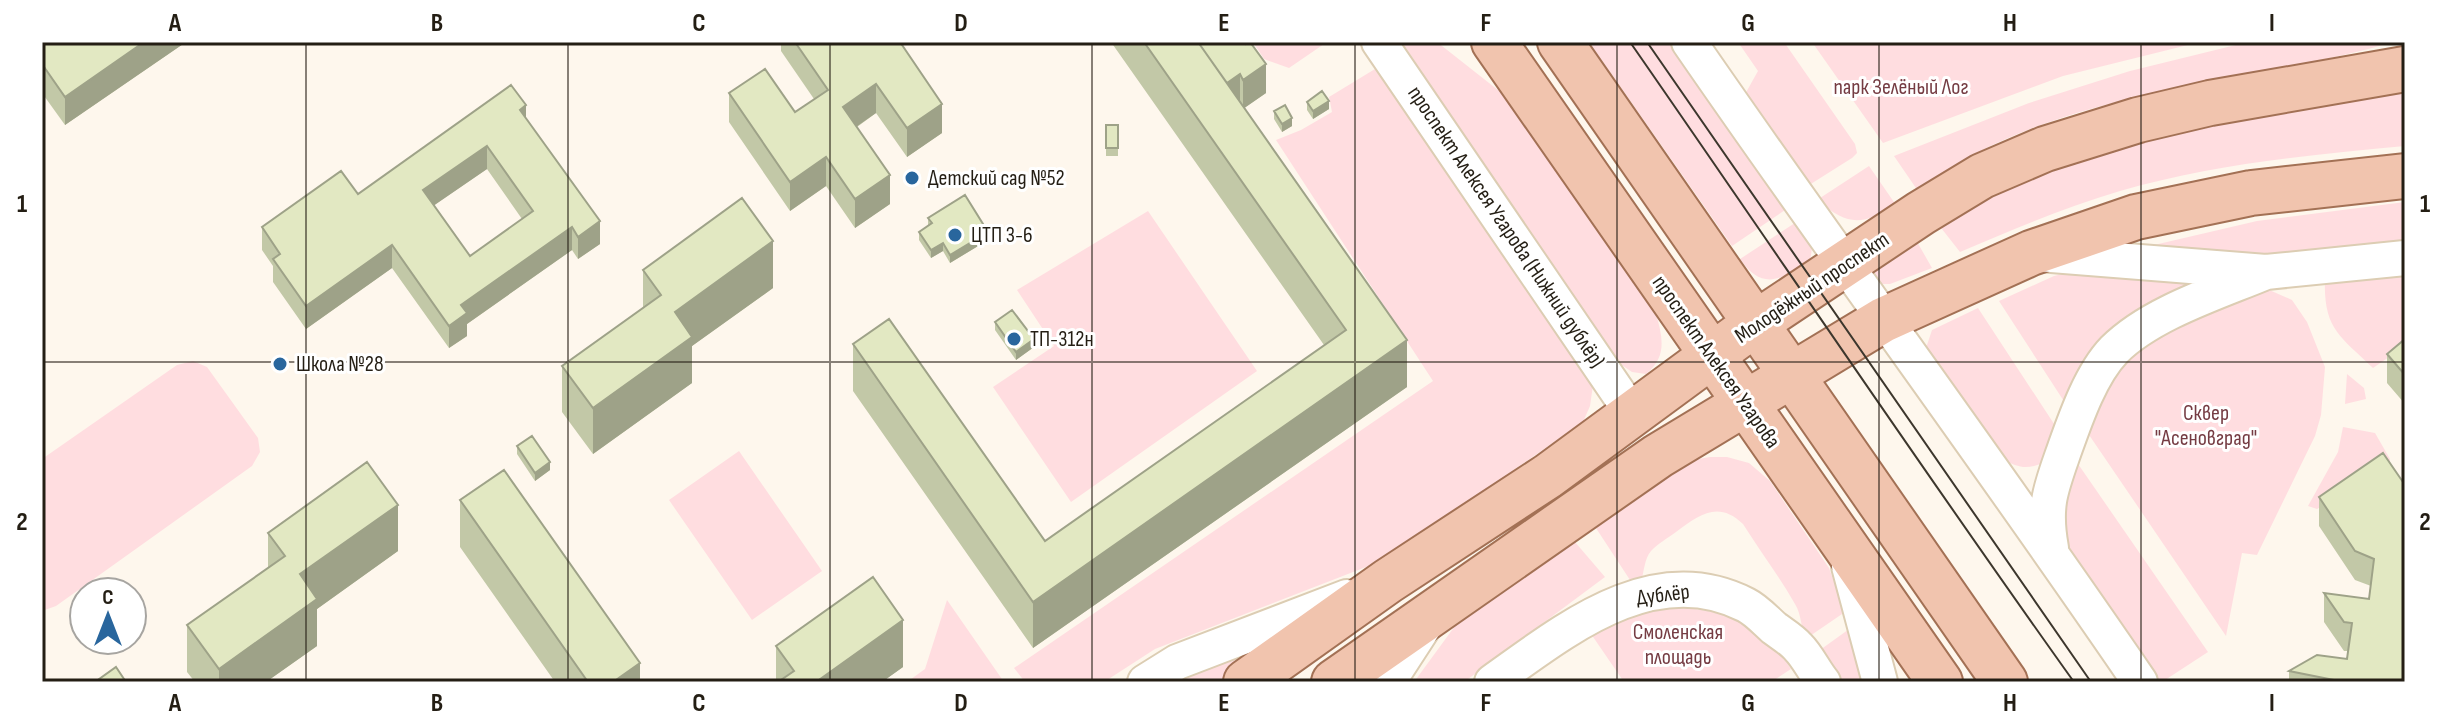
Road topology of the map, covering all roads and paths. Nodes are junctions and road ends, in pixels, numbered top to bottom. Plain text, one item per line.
1 (1379, 42) edge
2 (1494, 42) edge
3 (1560, 42) edge
4 (1689, 42) edge
5 (2405, 69) edge
6 (2405, 176) edge
7 (2031, 253) junction
8 (2405, 258) edge
9 (1847, 264) junction
10 (2266, 272) junction
11 (1883, 320) junction
12 (1756, 323) junction
13 (1713, 356) junction
14 (1791, 375) junction
15 (1745, 404) junction
16 (1632, 413) junction
17 (1658, 456) junction
18 (1841, 539) junction
19 (2052, 553) junction
20 (1388, 581) junction
21 (1432, 614) junction
22 (1145, 682) edge
23 (1246, 682) edge
24 (1334, 682) edge
25 (1388, 682) edge
26 (1492, 682) edge
27 (1823, 682) edge
28 (1880, 682) edge
29 (1940, 682) edge
30 (2005, 682) edge
31 (2140, 682) edge

1 - 16 street, проспект Алексея Угарова (Нижний дублёр)
2 - 13 main road, проспект Алексея Угарова
3 - 12 main road
4 - 9 street
5 - 9 main road, Молодёжный проспект
6 - 7 main road
7 - 10 street
7 - 11 main road
8 - 10 street
9 - 11 street
9 - 12 main road, Молодёжный проспект
10 - 19 street
11 - 14 main road
11 - 19 street
12 - 13 main road, Молодёжный проспект
12 - 14 main road
13 - 15 main road, проспект Алексея Угарова
13 - 16 main road, Молодёжный проспект
14 - 15 main road
14 - 30 main road
15 - 17 main road
15 - 18 main road, проспект Алексея Угарова
16 - 17 main road
16 - 20 main road, Молодёжный проспект
17 - 21 main road
18 - 28 street
18 - 29 main road, проспект Алексея Угарова
19 - 31 street
20 - 22 street
20 - 23 main road, Молодёжный проспект
21 - 24 main road
21 - 25 street
26 - 27 street, Дублёр

